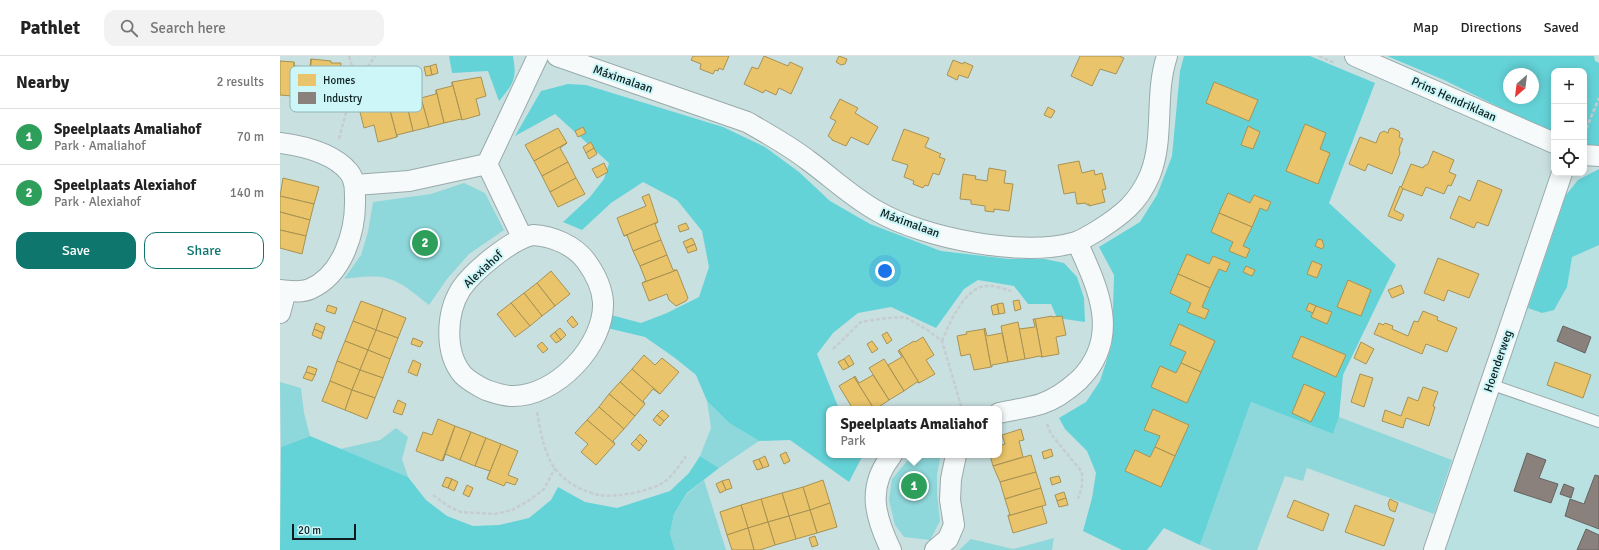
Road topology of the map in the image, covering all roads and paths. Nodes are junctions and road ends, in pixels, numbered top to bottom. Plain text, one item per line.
1 (349, 56) edge
2 (375, 56) edge
3 (538, 56) edge
4 (557, 56) edge
5 (1167, 56) edge
6 (1354, 56) edge
7 (352, 66) edge
8 (368, 66) edge
9 (1599, 98) edge
10 (346, 112) edge
11 (1587, 127) edge
12 (1551, 142) edge
13 (280, 143) edge
14 (1587, 155) edge
15 (1599, 156) edge
16 (334, 160) junction
17 (487, 164) junction
18 (1561, 176) edge
19 (355, 185) junction
20 (522, 237) junction
21 (1077, 242) junction
22 (283, 290) edge
23 (1011, 291) dead end
24 (280, 313) edge
25 (942, 341) junction
26 (833, 349) dead end
27 (1490, 384) junction
28 (533, 393) junction
29 (1041, 404) junction
30 (961, 406) edge
31 (1002, 412) edge
32 (1599, 422) edge
33 (686, 456) dead end
34 (889, 458) edge
35 (955, 458) edge
36 (555, 468) junction
37 (433, 495) dead end
38 (1078, 499) dead end
39 (891, 550) edge
40 (935, 550) edge
41 (1434, 550) edge

1 - 7 path
2 - 8 path
3 - 17 street
4 - 21 street, Máximalaan
5 - 21 street, Máximalaan
6 - 12 street, Prins Hendriklaan
9 - 11 path
10 - 16 path
13 - 16 street
14 - 15 street
16 - 19 street
17 - 19 street
17 - 20 street
18 - 27 street, Hoenderweg
19 - 22 street
20 - 28 street, Alexiahof
20 - 28 street, Alexiahof
21 - 29 street
22 - 24 street
23 - 25 path
25 - 26 path
25 - 30 path
27 - 32 lane
27 - 41 street, Hoenderweg
28 - 36 path
29 - 31 street
29 - 38 path
33 - 36 path
34 - 39 street
35 - 40 street
36 - 37 path

